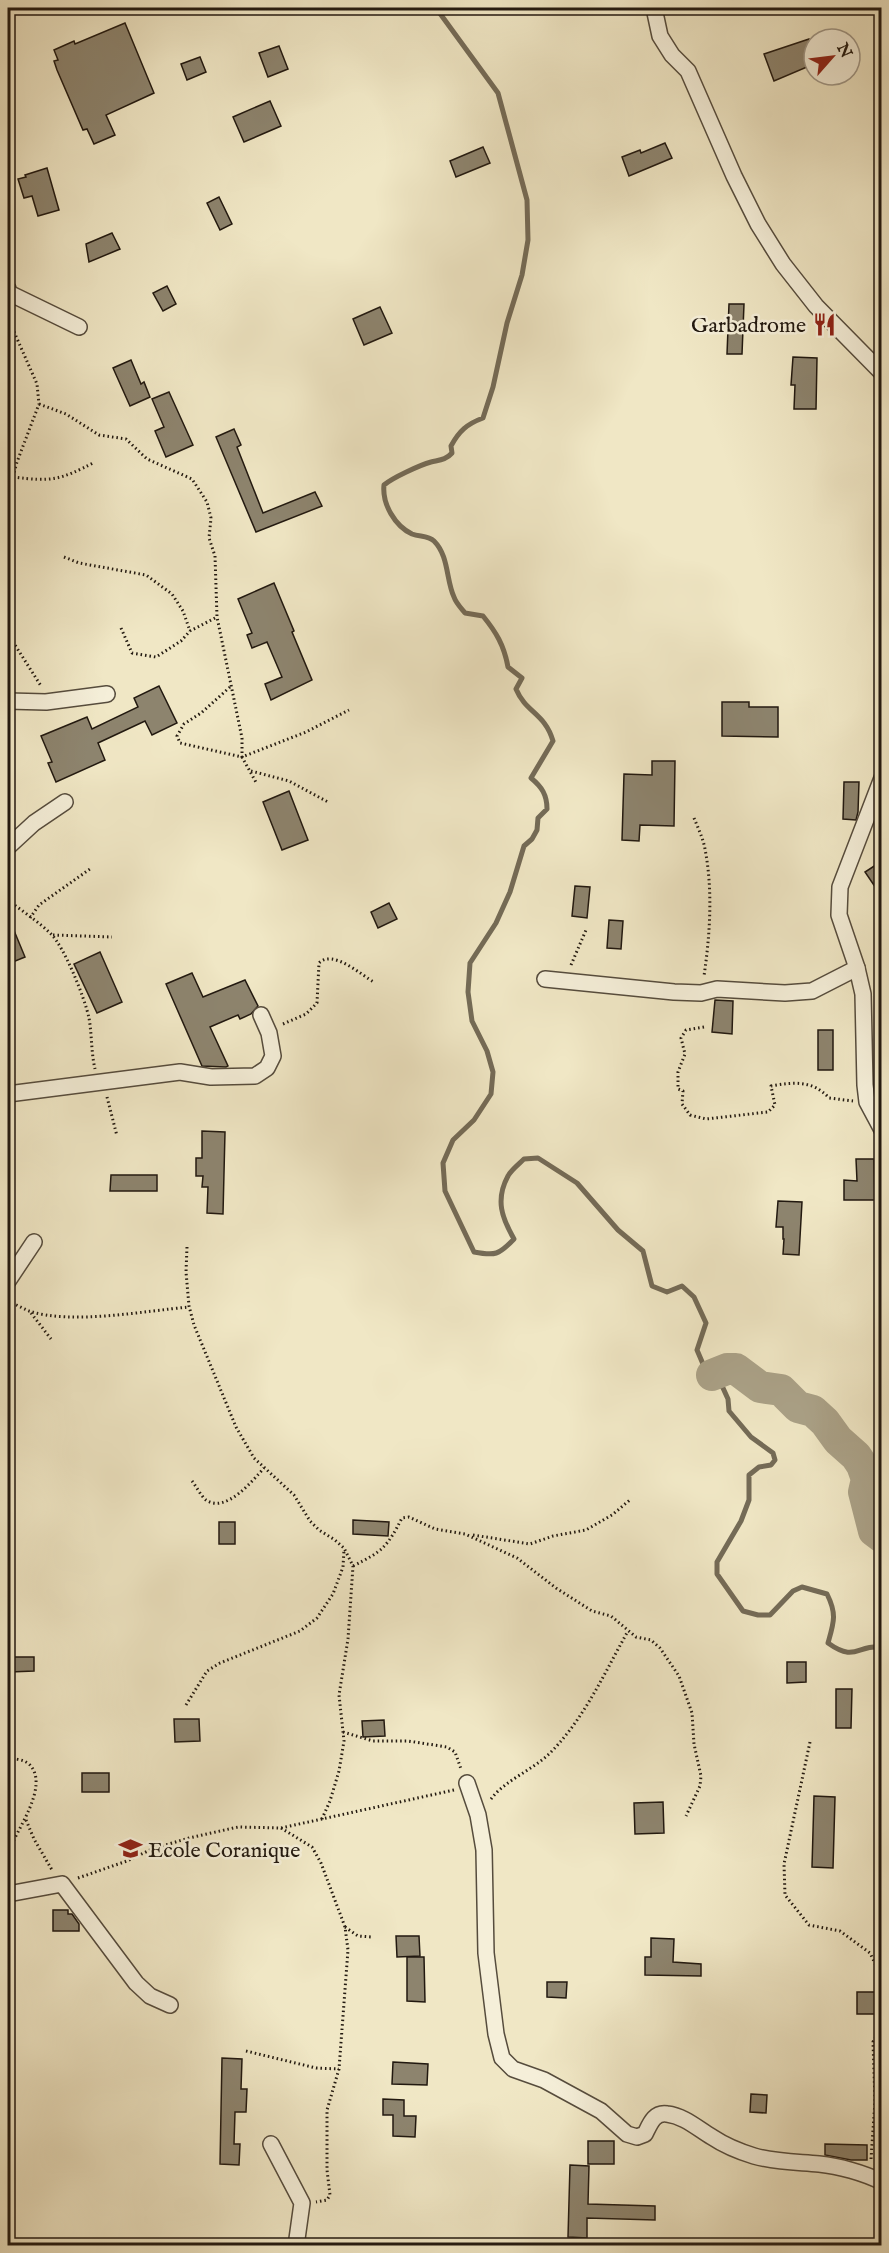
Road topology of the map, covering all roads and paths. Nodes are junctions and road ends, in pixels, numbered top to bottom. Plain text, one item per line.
1 (654, 8) edge
2 (8, 291) edge
3 (79, 327) dead end
4 (882, 373) edge
5 (39, 404) junction
6 (95, 462) dead end
7 (13, 477) junction
8 (8, 494) edge
9 (64, 557) dead end
10 (217, 616) junction
11 (121, 628) dead end
12 (190, 631) junction
13 (8, 636) edge
14 (230, 687) junction
15 (107, 694) dead end
16 (8, 701) edge
17 (46, 702) junction
18 (349, 710) dead end
19 (242, 758) junction
20 (250, 771) junction
21 (882, 778) edge
22 (257, 784) dead end
23 (65, 802) dead end
24 (328, 802) dead end
25 (694, 818) dead end
26 (8, 847) edge
27 (90, 869) dead end
28 (8, 900) edge
29 (30, 918) junction
30 (586, 930) dead end
31 (52, 935) junction
32 (112, 937) dead end
33 (570, 968) dead end
34 (857, 968) junction
35 (546, 979) dead end
36 (374, 982) dead end
37 (701, 993) junction
38 (261, 1015) dead end
39 (704, 1028) dead end
40 (269, 1033) junction
41 (91, 1042) dead end
42 (8, 1094) edge
43 (867, 1102) junction
44 (882, 1130) edge
45 (34, 1242) dead end
46 (187, 1247) dead end
47 (8, 1281) edge
48 (8, 1301) edge
49 (189, 1306) junction
50 (30, 1311) junction
51 (51, 1339) dead end
52 (264, 1468) junction
53 (192, 1481) dead end
54 (631, 1499) dead end
55 (465, 1534) junction
56 (344, 1548) junction
57 (353, 1566) junction
58 (628, 1631) junction
59 (186, 1705) dead end
60 (343, 1732) junction
61 (810, 1743) dead end
62 (8, 1758) edge
63 (467, 1783) junction
64 (478, 1815) junction
65 (686, 1816) dead end
66 (26, 1820) junction
67 (321, 1821) junction
68 (281, 1828) junction
69 (8, 1853) edge
70 (62, 1884) junction
71 (8, 1894) edge
72 (345, 1927) junction
73 (372, 1937) dead end
74 (882, 1978) edge
75 (170, 2005) dead end
76 (882, 2025) edge
77 (246, 2051) dead end
78 (339, 2069) junction
79 (271, 2144) dead end
80 (876, 2179) edge
81 (302, 2203) junction
82 (296, 2246) edge

1 - 4 street
2 - 3 street
2 - 5 path
5 - 7 path
5 - 10 path
6 - 7 path
7 - 8 path
9 - 12 path
10 - 12 path
10 - 14 path
11 - 12 path
13 - 17 path
14 - 19 path
14 - 19 path
15 - 17 street
16 - 17 street
18 - 19 path
19 - 20 path
20 - 22 path
20 - 24 path
21 - 34 street
23 - 26 street
25 - 37 path
27 - 29 path
28 - 29 path
29 - 31 path
30 - 33 path
31 - 32 path
31 - 41 path
34 - 37 street
34 - 43 street
35 - 37 street
36 - 40 path
38 - 40 street
39 - 43 path
40 - 42 street
43 - 44 street
45 - 47 street
46 - 49 path
48 - 50 path
49 - 50 path
49 - 52 path
50 - 51 path
52 - 53 path
52 - 56 path
54 - 55 path
55 - 57 path
55 - 58 path
56 - 57 path
56 - 59 path
57 - 60 path
58 - 64 path
58 - 65 path
60 - 63 path
60 - 67 path
61 - 74 path
62 - 66 path
63 - 64 street
63 - 67 path
64 - 80 street
66 - 69 path
66 - 70 path
67 - 68 path
68 - 70 path
68 - 72 path
70 - 71 street
70 - 75 street
72 - 73 path
72 - 78 path
76 - 80 path
77 - 78 path
78 - 81 path
79 - 81 street
81 - 82 street

